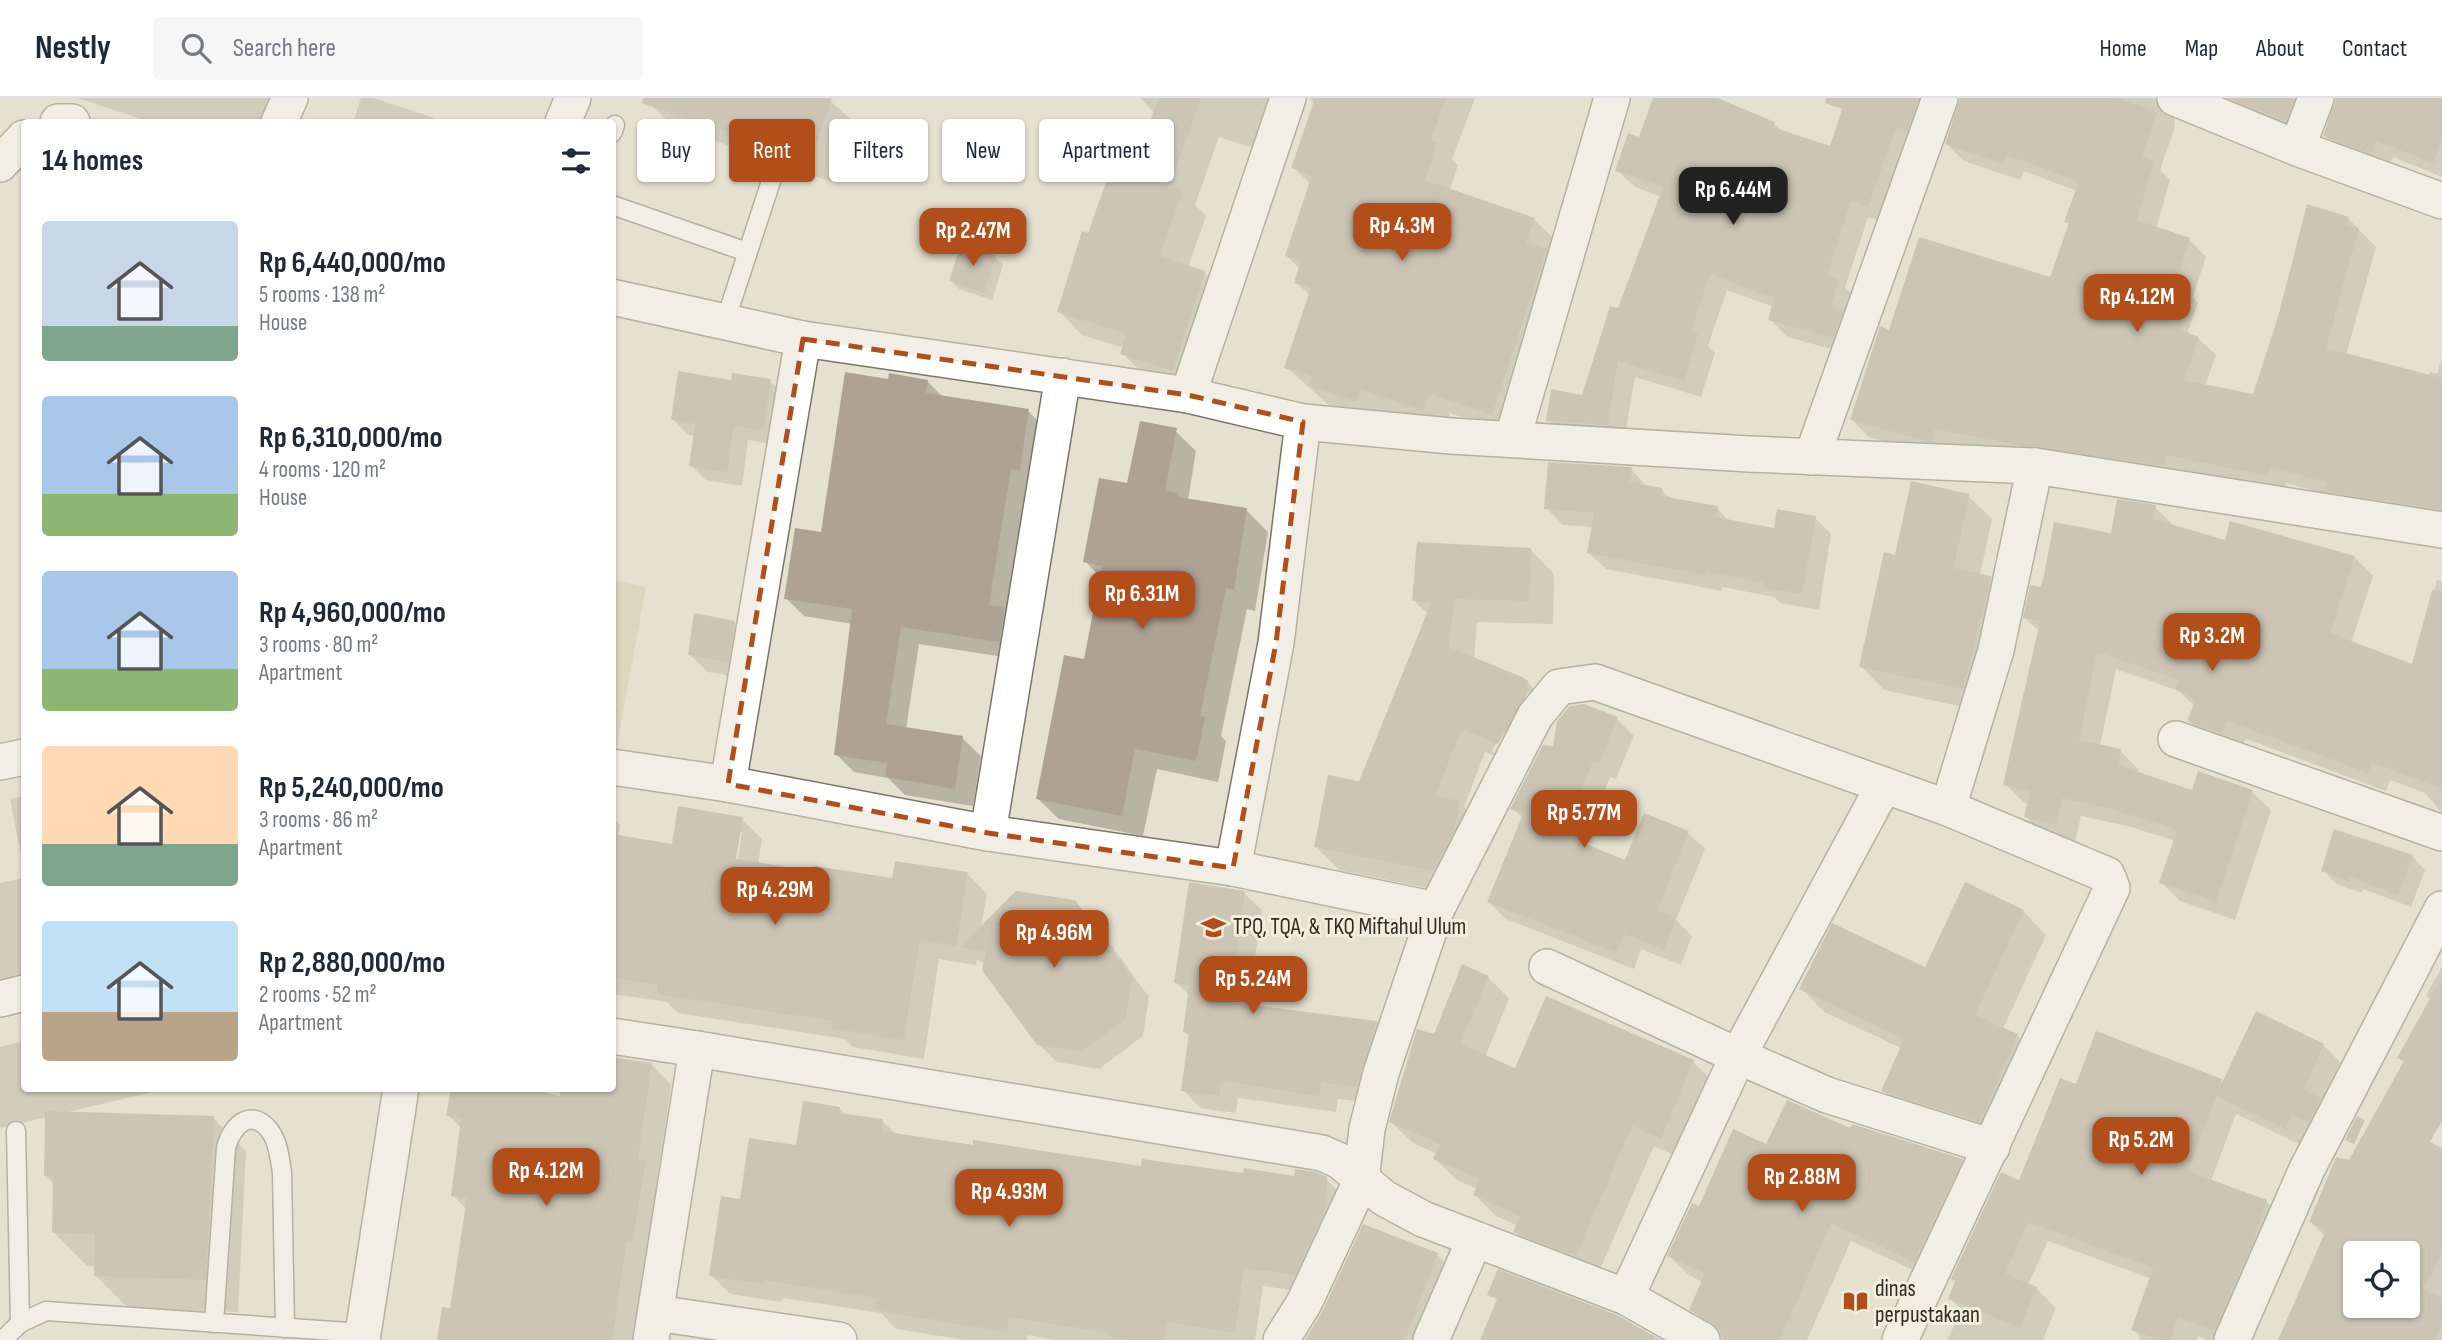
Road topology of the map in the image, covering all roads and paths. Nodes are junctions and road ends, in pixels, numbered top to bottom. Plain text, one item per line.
1 (290, 98) edge
2 (573, 98) edge
3 (1288, 98) edge
4 (1612, 98) edge
5 (1940, 98) edge
6 (2175, 98) edge
7 (2316, 98) edge
8 (280, 119) edge
9 (564, 119) edge
10 (21, 141) edge
11 (2297, 148) junction
12 (0, 164) edge
13 (771, 182) edge
14 (2440, 193) edge
15 (616, 206) edge
16 (747, 252) junction
17 (616, 298) edge
18 (725, 322) junction
19 (803, 339) junction
20 (1063, 376) junction
21 (1188, 395) junction
22 (1303, 422) junction
23 (1513, 437) junction
24 (1812, 457) junction
25 (2035, 466) junction
26 (2442, 530) edge
27 (2175, 739) dead end
28 (21, 758) edge
29 (0, 762) edge
30 (616, 768) edge
31 (728, 783) junction
32 (1884, 785) junction
33 (1948, 808) junction
34 (988, 833) junction
35 (2442, 833) edge
36 (1233, 868) junction
37 (2442, 909) edge
38 (1436, 910) junction
39 (1548, 967) dead end
40 (21, 994) edge
41 (0, 999) edge
42 (616, 1037) edge
43 (697, 1049) junction
44 (1738, 1056) junction
45 (400, 1092) edge
46 (16, 1131) dead end
47 (1992, 1147) junction
48 (1362, 1181) junction
49 (1474, 1241) junction
50 (1626, 1297) junction
51 (20, 1323) junction
52 (214, 1323) junction
53 (653, 1326) edge
54 (285, 1328) junction
55 (362, 1336) edge
56 (3, 1340) edge
57 (839, 1340) edge
58 (1280, 1340) edge
59 (1431, 1340) edge
60 (1702, 1340) edge
61 (1900, 1340) edge
62 (2232, 1340) edge

1 - 8 street
2 - 9 street
3 - 21 street
4 - 23 street
5 - 24 street
6 - 11 street
7 - 11 street
10 - 12 street
11 - 14 street
13 - 16 lane
15 - 16 lane
16 - 18 lane
17 - 18 street
18 - 19 street
19 - 20 street
19 - 31 street
20 - 21 street
20 - 34 street
21 - 22 street
22 - 23 street
22 - 36 street
23 - 24 street
24 - 25 street
25 - 26 street
25 - 33 street
27 - 35 street
28 - 29 street
30 - 31 street
31 - 34 street
32 - 33 street
32 - 38 street
32 - 44 street
33 - 47 street
34 - 36 street
36 - 38 street
37 - 62 street
38 - 48 street
39 - 44 street
40 - 41 street
42 - 43 street
43 - 48 street
43 - 53 street
44 - 47 street
44 - 50 street
45 - 55 street
46 - 51 lane
47 - 61 street
48 - 49 street
48 - 58 street
49 - 50 street
49 - 59 street
50 - 60 street
51 - 52 lane
51 - 56 lane
52 - 54 lane
52 - 54 lane
53 - 57 street
54 - 55 lane

